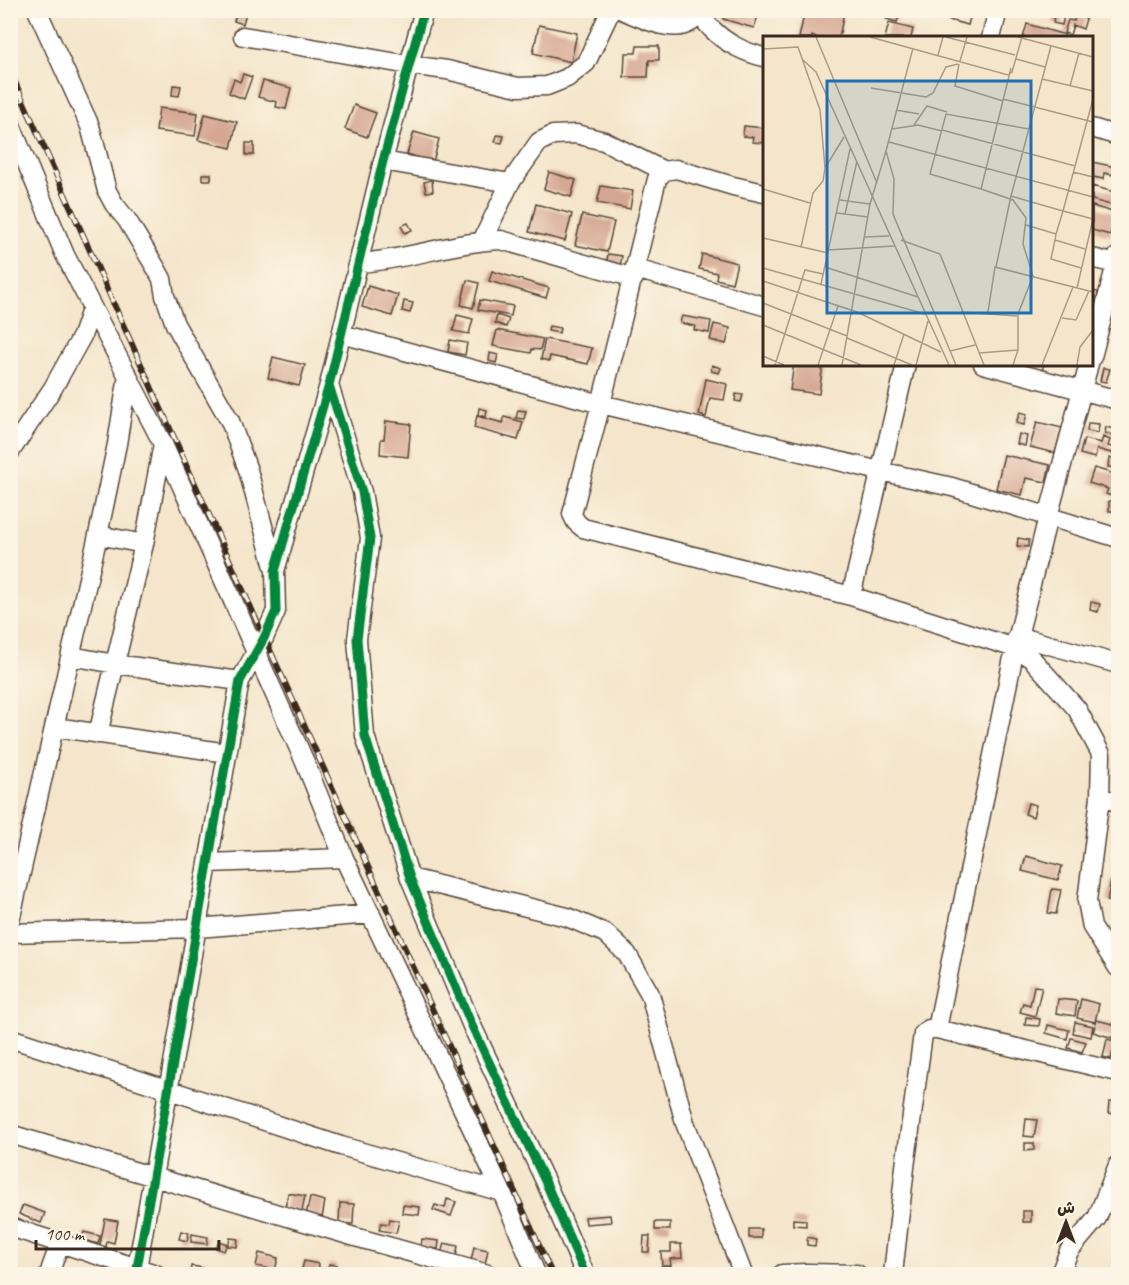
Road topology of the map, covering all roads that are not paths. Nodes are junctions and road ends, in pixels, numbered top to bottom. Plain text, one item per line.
1 (37, 10) edge
2 (424, 10) edge
3 (611, 10) edge
4 (622, 10) edge
5 (998, 10) edge
6 (700, 12) edge
7 (243, 36) dead end
8 (992, 36) edge
9 (763, 57) edge
10 (410, 65) junction
11 (10, 123) edge
12 (1093, 128) edge
13 (1119, 136) edge
14 (383, 161) junction
15 (664, 171) junction
16 (510, 183) junction
17 (763, 193) edge
18 (482, 241) junction
19 (1093, 258) edge
20 (1118, 260) edge
21 (359, 262) junction
22 (635, 273) junction
23 (763, 305) edge
24 (92, 307) junction
25 (342, 334) junction
26 (1093, 353) edge
27 (906, 366) edge
28 (991, 366) edge
29 (1089, 366) edge
30 (128, 375) junction
31 (328, 385) junction
32 (1083, 390) junction
33 (1119, 400) edge
34 (602, 404) junction
35 (163, 444) junction
36 (10, 452) edge
37 (880, 471) junction
38 (1048, 517) junction
39 (98, 535) junction
40 (1119, 538) edge
41 (144, 544) junction
42 (275, 571) junction
43 (851, 596) junction
44 (1016, 642) junction
45 (255, 654) junction
46 (71, 656) junction
47 (115, 664) junction
48 (1119, 664) edge
49 (240, 681) junction
50 (55, 727) junction
51 (98, 734) junction
52 (227, 753) junction
53 (1100, 797) junction
54 (1119, 802) edge
55 (345, 858) junction
56 (208, 863) junction
57 (410, 878) junction
58 (371, 914) junction
59 (10, 921) edge
60 (197, 928) junction
61 (10, 933) edge
62 (1119, 968) edge
63 (937, 1029) junction
64 (10, 1038) edge
65 (1119, 1072) edge
66 (168, 1091) junction
67 (10, 1134) edge
68 (1119, 1166) edge
69 (153, 1176) junction
70 (502, 1192) junction
71 (10, 1227) edge
72 (60, 1243) junction
73 (136, 1271) edge
74 (49, 1275) edge
75 (156, 1275) edge
76 (488, 1275) edge
77 (536, 1275) edge
78 (585, 1275) edge
79 (743, 1275) edge
80 (782, 1275) edge
81 (856, 1275) edge
82 (893, 1275) edge
83 (1060, 1275) edge

1 - 42 street
2 - 10 street
3 - 10 street
4 - 6 street
5 - 8 street
6 - 9 street
7 - 10 street
10 - 14 street
11 - 24 street
12 - 13 street
14 - 16 street
14 - 21 street
15 - 16 street
15 - 17 street
15 - 22 street
16 - 18 street
18 - 21 street
18 - 22 street
19 - 20 street
20 - 26 street
21 - 25 street
22 - 23 street
22 - 34 street
24 - 30 street
24 - 36 street
25 - 31 street
25 - 34 street
27 - 37 street
28 - 32 street
29 - 32 street
30 - 35 street
30 - 39 street
31 - 42 street
31 - 57 street
32 - 33 street
32 - 38 street
34 - 37 street
34 - 43 street
35 - 41 street
35 - 45 street
37 - 38 street
37 - 43 street
38 - 40 street
38 - 44 street
39 - 41 street
39 - 46 street
41 - 47 street
42 - 45 street
43 - 44 street
44 - 48 street
44 - 53 street
44 - 63 street
45 - 49 street
45 - 55 street
46 - 47 street
46 - 50 street
47 - 49 street
47 - 51 street
49 - 52 street
50 - 51 street
50 - 59 street
51 - 52 street
52 - 56 street
53 - 54 street
53 - 62 street
55 - 56 street
55 - 58 street
56 - 60 street
57 - 78 street
57 - 79 street
58 - 60 street
58 - 70 street
60 - 61 street
60 - 66 street
63 - 65 street
63 - 82 street
64 - 66 street
66 - 69 street
66 - 70 street
67 - 69 street
68 - 83 street
69 - 73 street
69 - 76 street
70 - 77 street
71 - 72 street
72 - 73 street
72 - 74 street
73 - 75 street
80 - 81 street

